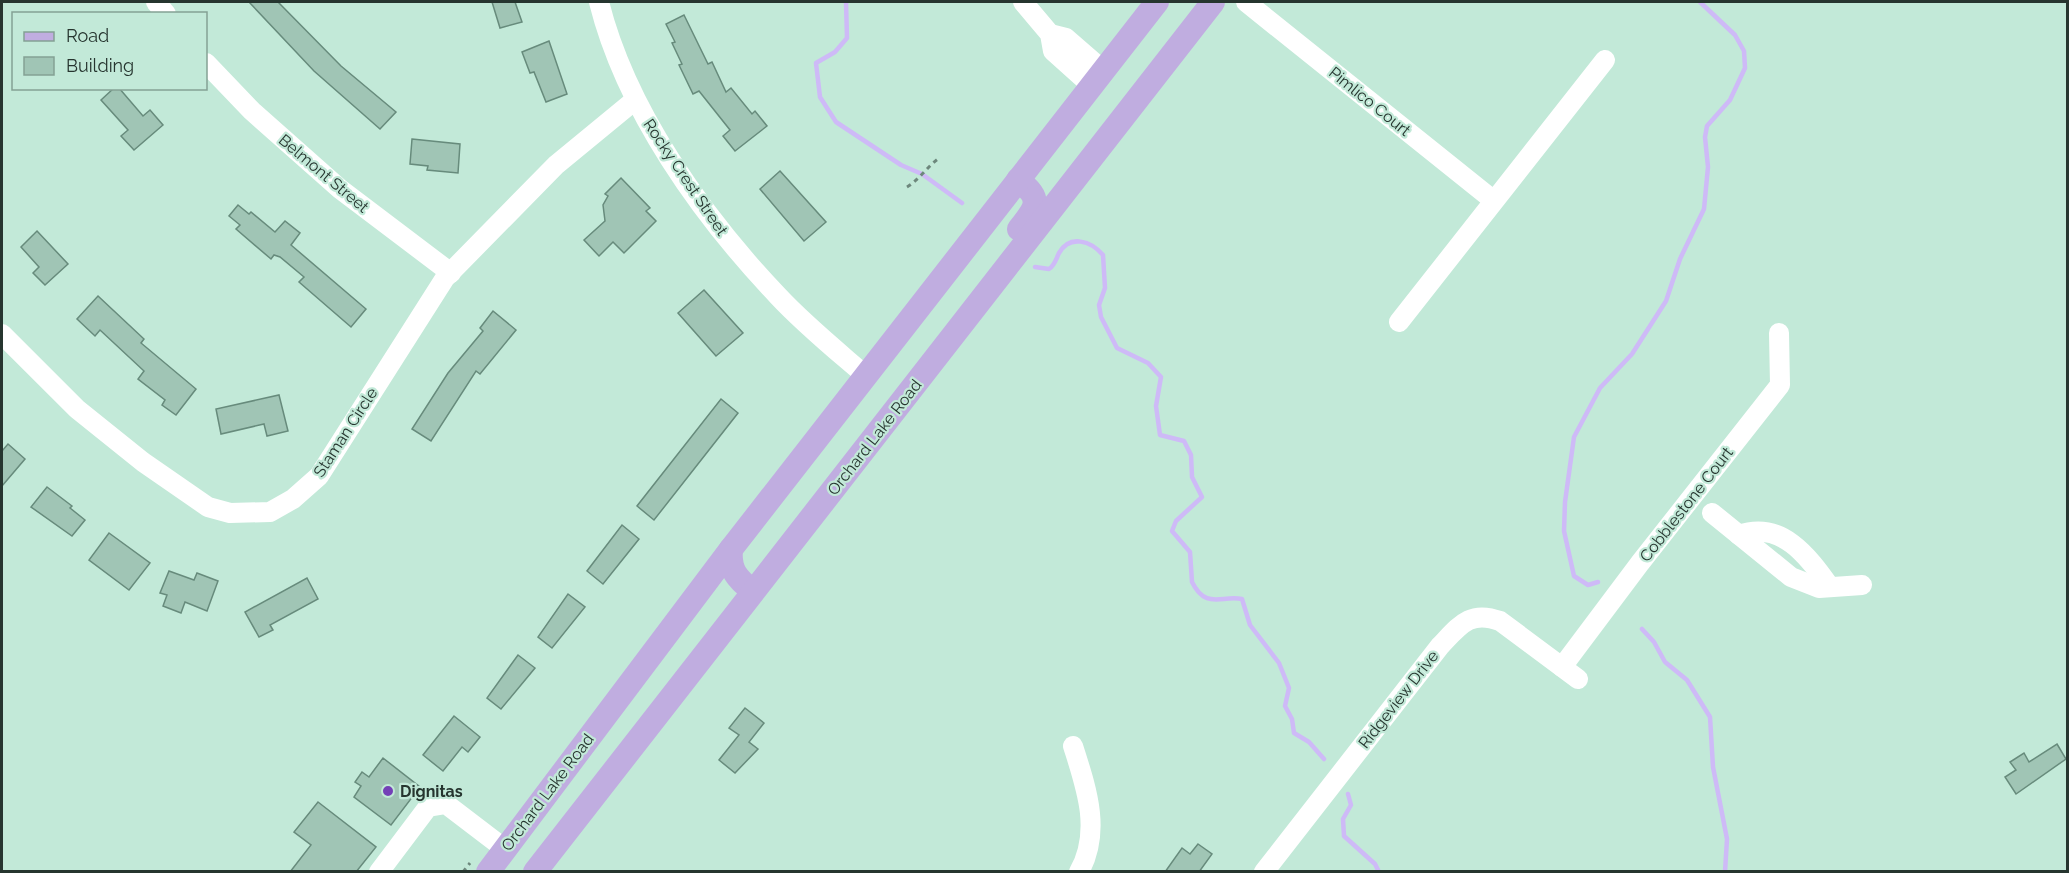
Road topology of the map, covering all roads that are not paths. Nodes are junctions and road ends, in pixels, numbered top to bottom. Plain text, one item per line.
1 (599, 2) edge
2 (1023, 2) edge
3 (1157, 2) edge
4 (1213, 2) edge
5 (1246, 2) edge
6 (1605, 60) dead end
7 (207, 64) edge
8 (1098, 78) junction
9 (635, 100) junction
10 (1018, 180) junction
11 (1493, 200) junction
12 (451, 273) junction
13 (1399, 322) dead end
14 (958, 329) junction
15 (1779, 333) dead end
16 (2, 334) edge
17 (866, 376) junction
18 (1712, 513) dead end
19 (1739, 535) junction
20 (730, 549) junction
21 (1862, 585) dead end
22 (1830, 587) junction
23 (753, 591) junction
24 (1570, 673) joint
25 (1073, 746) dead end
26 (561, 773) junction
27 (583, 813) junction
28 (505, 849) junction
29 (380, 872) edge
30 (488, 872) edge
31 (535, 872) edge
32 (1079, 872) edge
33 (1264, 872) edge

1 - 9 street, Rocky Crest Street
2 - 8 street
3 - 8 main road, Orchard Lake Road
4 - 14 main road, Orchard Lake Road
5 - 11 street, Pimlico Court
6 - 11 street
7 - 12 street, Belmont Street
8 - 10 main road, Orchard Lake Road
9 - 12 street, Staman Circle
9 - 17 street, Rocky Crest Street
10 - 14 main road
10 - 17 main road, Orchard Lake Road
11 - 13 street
12 - 16 street, Staman Circle
14 - 23 main road, Orchard Lake Road
15 - 24 street, Cobblestone Court
17 - 20 main road, Orchard Lake Road
18 - 19 street
19 - 22 street
19 - 22 street
20 - 23 main road
20 - 26 main road, Orchard Lake Road
21 - 22 street
23 - 27 main road, Orchard Lake Road
24 - 33 street, Ridgeview Drive
25 - 32 street
26 - 27 main road
26 - 28 main road, Orchard Lake Road
27 - 31 main road, Orchard Lake Road
28 - 29 street
28 - 30 main road, Orchard Lake Road

